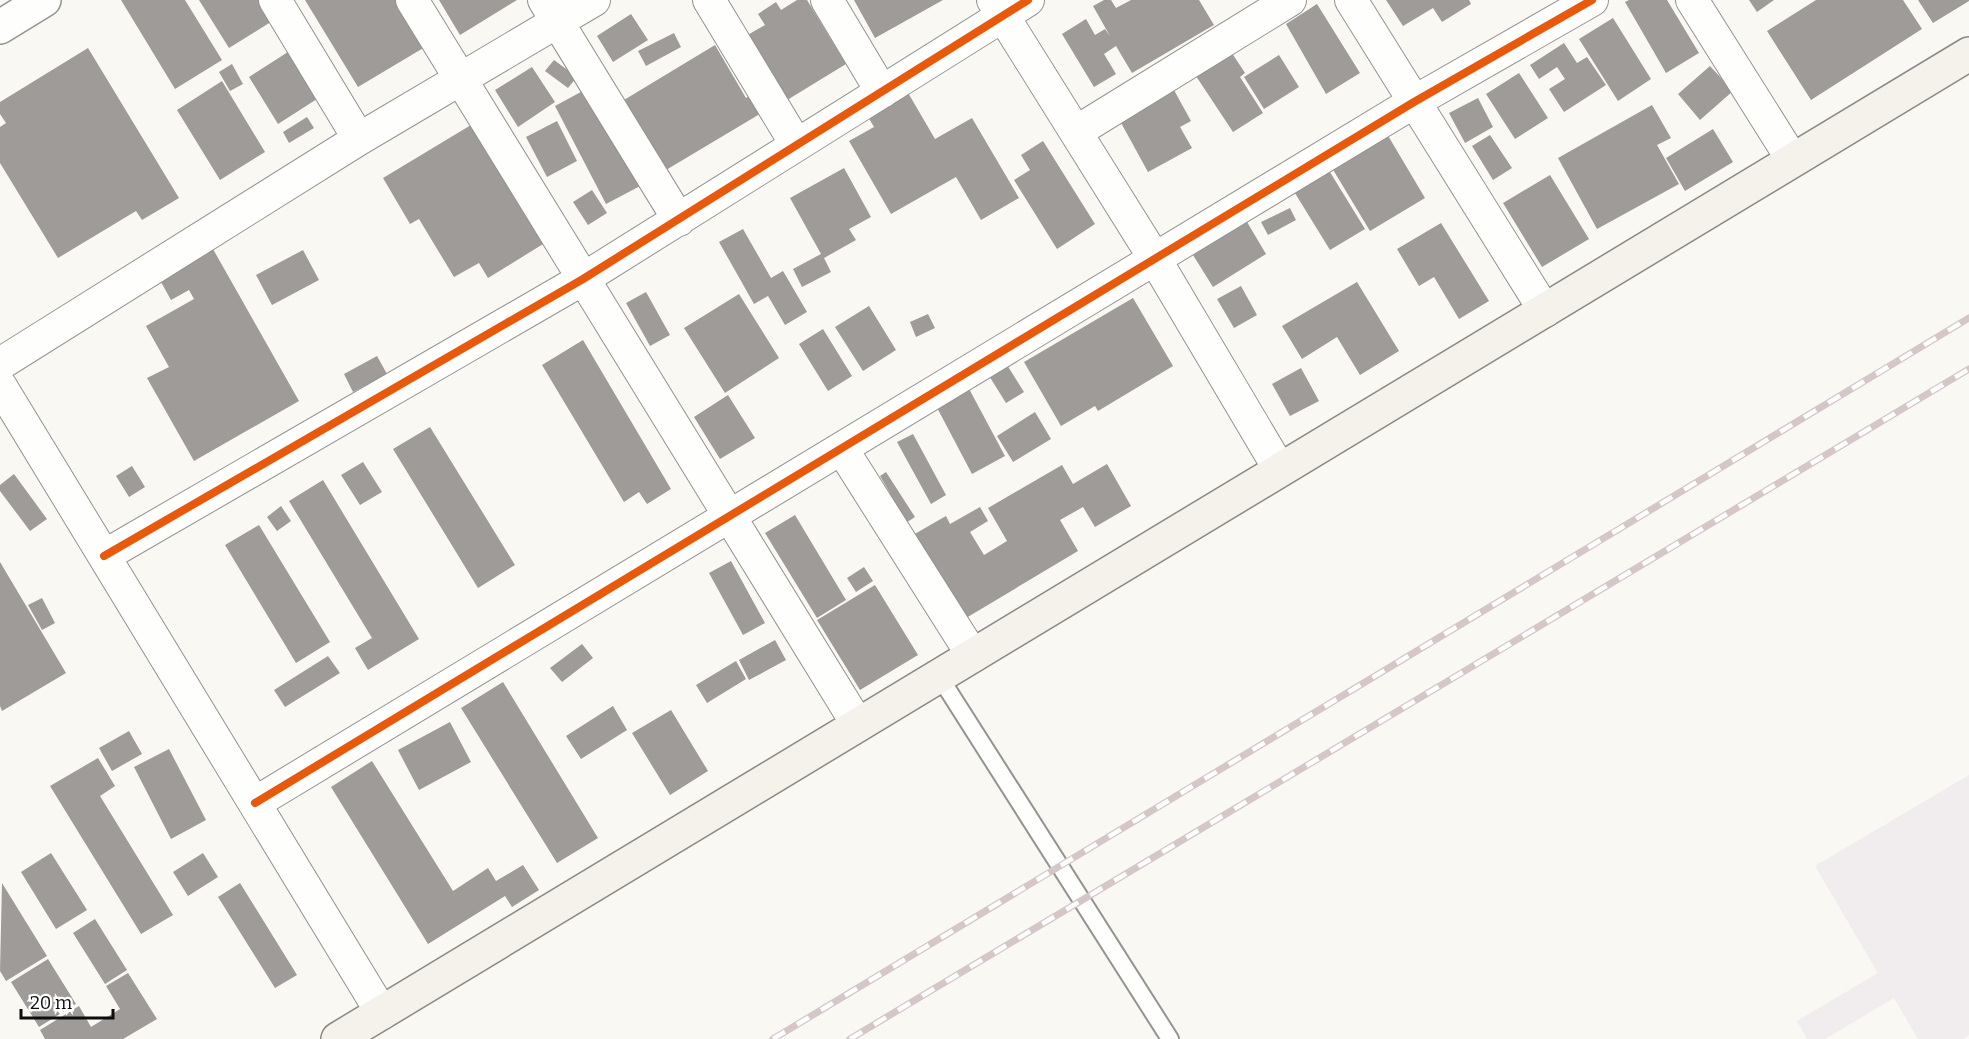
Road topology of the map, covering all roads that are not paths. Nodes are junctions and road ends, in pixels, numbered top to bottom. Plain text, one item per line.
1 (44, 0) edge
2 (275, 0) edge
3 (412, 0) edge
4 (594, 0) edge
5 (708, 0) edge
6 (827, 0) edge
7 (1290, 0) edge
8 (1351, 0) edge
9 (1592, 0) edge
10 (1692, 0) edge
11 (1008, 5) edge
12 (551, 11) edge
13 (0, 27) edge
14 (1969, 54) edge
15 (460, 81) junction
16 (882, 92) junction
17 (1414, 102) junction
18 (1076, 132) junction
19 (359, 139) junction
20 (796, 144) junction
21 (1792, 159) junction
22 (679, 220) junction
23 (1155, 259) junction
24 (583, 279) junction
25 (1545, 311) junction
26 (0, 364) edge
27 (0, 385) edge
28 (842, 449) junction
29 (1280, 470) junction
30 (730, 516) junction
31 (104, 556) junction
32 (973, 656) junction
33 (939, 676) junction
34 (858, 725) junction
35 (255, 803) junction
36 (382, 1013) junction
37 (338, 1039) edge
38 (1170, 1039) edge

1 - 13 street
2 - 19 street
3 - 15 street
4 - 12 street
5 - 20 street
6 - 16 street
7 - 18 street
8 - 17 street
9 - 17 street
10 - 21 street
11 - 16 street
11 - 18 street
12 - 15 street
12 - 22 street
14 - 21 main road
15 - 19 street
15 - 24 street
16 - 20 street
17 - 23 street
17 - 25 street
18 - 23 street
19 - 26 street
20 - 22 street
21 - 25 main road
22 - 24 street
23 - 28 street
23 - 29 street
24 - 30 street
24 - 31 street
25 - 29 main road
27 - 31 street
28 - 30 street
28 - 32 street
29 - 32 main road
30 - 34 street
30 - 35 street
31 - 35 street
32 - 33 main road
33 - 34 main road
33 - 38 lane
34 - 36 main road
35 - 36 street
36 - 37 main road

